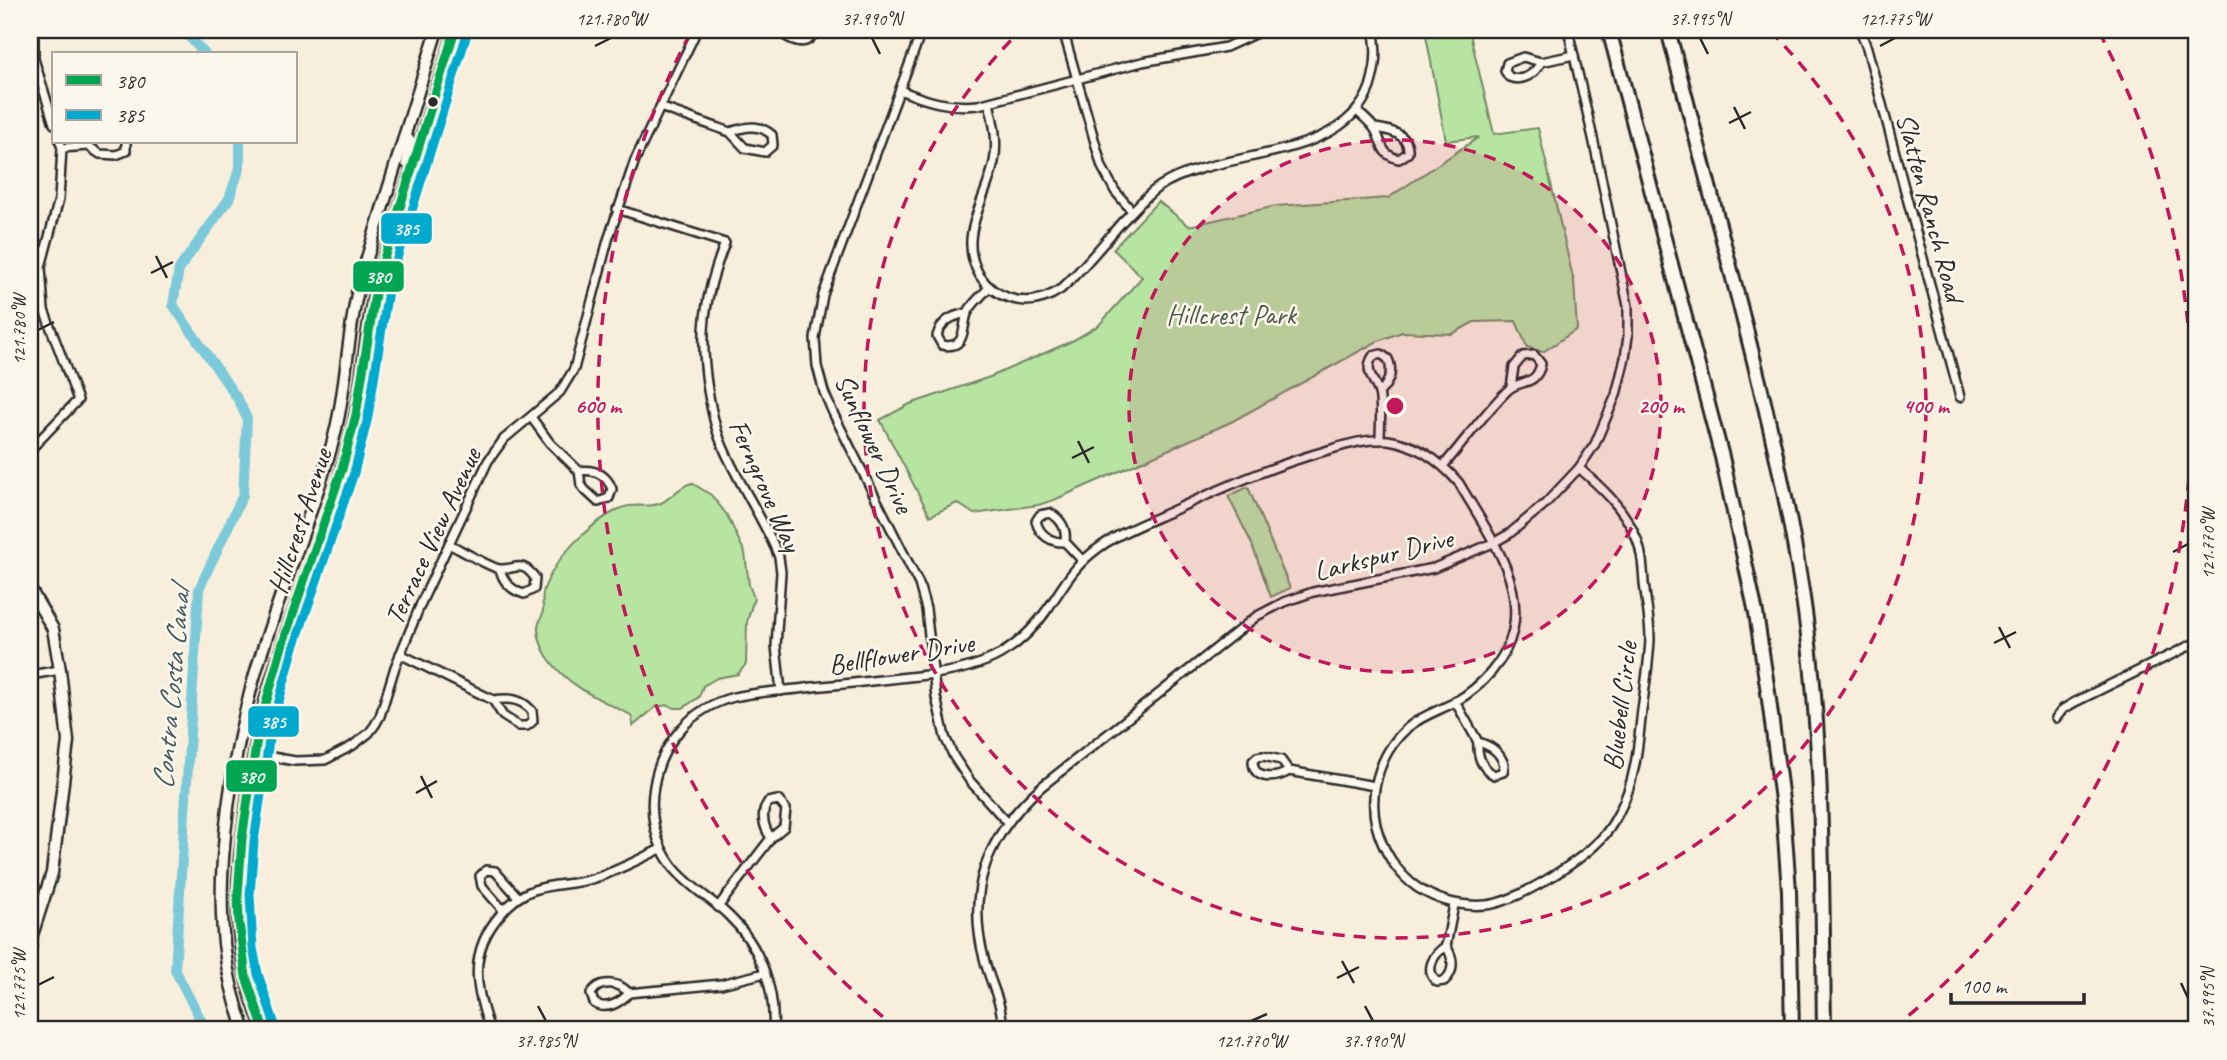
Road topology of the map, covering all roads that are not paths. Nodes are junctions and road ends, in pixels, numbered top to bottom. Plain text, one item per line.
1 (34, 30) edge
2 (437, 30) edge
3 (455, 30) edge
4 (696, 30) edge
5 (777, 30) edge
6 (814, 30) edge
7 (922, 30) edge
8 (1063, 30) edge
9 (1264, 30) edge
10 (1373, 30) edge
11 (1568, 30) edge
12 (1609, 30) edge
13 (1668, 30) edge
14 (1860, 30) edge
15 (1574, 55) junction
16 (32, 60) edge
17 (1541, 62) junction
18 (1077, 79) junction
19 (900, 90) junction
20 (989, 103) junction
21 (660, 107) junction
22 (1357, 111) junction
23 (52, 118) edge
24 (1375, 128) junction
25 (730, 132) junction
26 (405, 134) junction
27 (90, 144) edge
28 (125, 144) edge
29 (61, 145) edge
30 (404, 196) junction
31 (617, 209) junction
32 (1132, 211) junction
33 (989, 287) junction
34 (967, 313) junction
35 (1511, 387) junction
36 (1379, 393) junction
37 (1960, 397) dead end
38 (531, 416) junction
39 (1380, 440) junction
40 (30, 450) edge
41 (1443, 466) junction
42 (1578, 468) junction
43 (579, 471) junction
44 (1065, 542) junction
45 (1493, 543) junction
46 (449, 544) junction
47 (1083, 561) junction
48 (500, 569) junction
49 (30, 589) edge
50 (2197, 642) edge
51 (400, 654) junction
52 (60, 670) junction
53 (934, 674) junction
54 (30, 675) edge
55 (781, 691) junction
56 (493, 700) junction
57 (1455, 701) junction
58 (2056, 718) dead end
59 (1478, 742) junction
60 (255, 754) junction
61 (1289, 771) junction
62 (1375, 786) junction
63 (1007, 822) junction
64 (771, 838) junction
65 (662, 849) junction
66 (519, 897) junction
67 (1454, 905) junction
68 (718, 906) junction
69 (503, 911) junction
70 (1446, 946) junction
71 (30, 950) edge
72 (765, 972) junction
73 (629, 993) junction
74 (245, 1030) edge
75 (264, 1030) edge
76 (490, 1030) edge
77 (773, 1030) edge
78 (1002, 1030) edge
79 (1792, 1030) edge
80 (1824, 1030) edge

1 - 16 street
2 - 26 main road, Hillcrest Avenue
3 - 30 main road, Hillcrest Avenue
4 - 21 street, Terrace View Avenue
5 - 6 street
7 - 19 street, Sunflower Drive
8 - 18 street
9 - 18 street
10 - 22 street
11 - 15 street, Larkspur Drive
12 - 79 highway
13 - 80 highway
14 - 37 street, Slatten Ranch Road
15 - 17 street
15 - 42 street, Larkspur Drive
16 - 23 street
17 - 17 street
18 - 20 street
18 - 32 street
19 - 20 street
19 - 53 street, Sunflower Drive
20 - 33 street
21 - 25 street
21 - 31 street, Terrace View Avenue
22 - 24 street
22 - 32 street
24 - 24 street
25 - 25 street
26 - 30 main road
26 - 74 main road, Hillcrest Avenue
27 - 28 street
27 - 29 street
29 - 40 street
30 - 60 main road, Hillcrest Avenue
31 - 38 street, Terrace View Avenue
31 - 55 street, Ferngrove Way
32 - 33 street
33 - 34 street
34 - 34 street
35 - 35 street
35 - 41 street
36 - 36 street
36 - 39 street
38 - 43 street
38 - 46 street, Terrace View Avenue
39 - 41 street, Bellflower Drive
39 - 47 street, Bellflower Drive
41 - 45 street, Bellflower Drive
42 - 45 street, Larkspur Drive
42 - 67 street, Bluebell Circle
43 - 43 street
44 - 44 street
44 - 47 street
45 - 57 street, Bluebell Circle
45 - 63 street, Larkspur Drive
46 - 48 street
46 - 51 street, Terrace View Avenue
47 - 53 street, Bellflower Drive
48 - 48 street
49 - 52 main road
50 - 58 street
51 - 56 street
51 - 60 street, Terrace View Avenue
52 - 54 street
52 - 71 main road
53 - 55 street, Bellflower Drive
53 - 63 street, Sunflower Drive
55 - 65 street, Bellflower Drive
56 - 56 street
57 - 59 street
57 - 62 street, Bluebell Circle
59 - 59 street
60 - 75 main road, Hillcrest Avenue
61 - 61 street
61 - 62 street
62 - 67 street, Bluebell Circle
63 - 78 street, Larkspur Drive
64 - 64 street
64 - 68 street
65 - 66 street
65 - 68 street, Bellflower Drive
66 - 69 street
66 - 69 street
67 - 70 street
68 - 72 street, Bellflower Drive
69 - 76 street
70 - 70 street
72 - 73 street
72 - 77 street, Bellflower Drive
73 - 73 street

